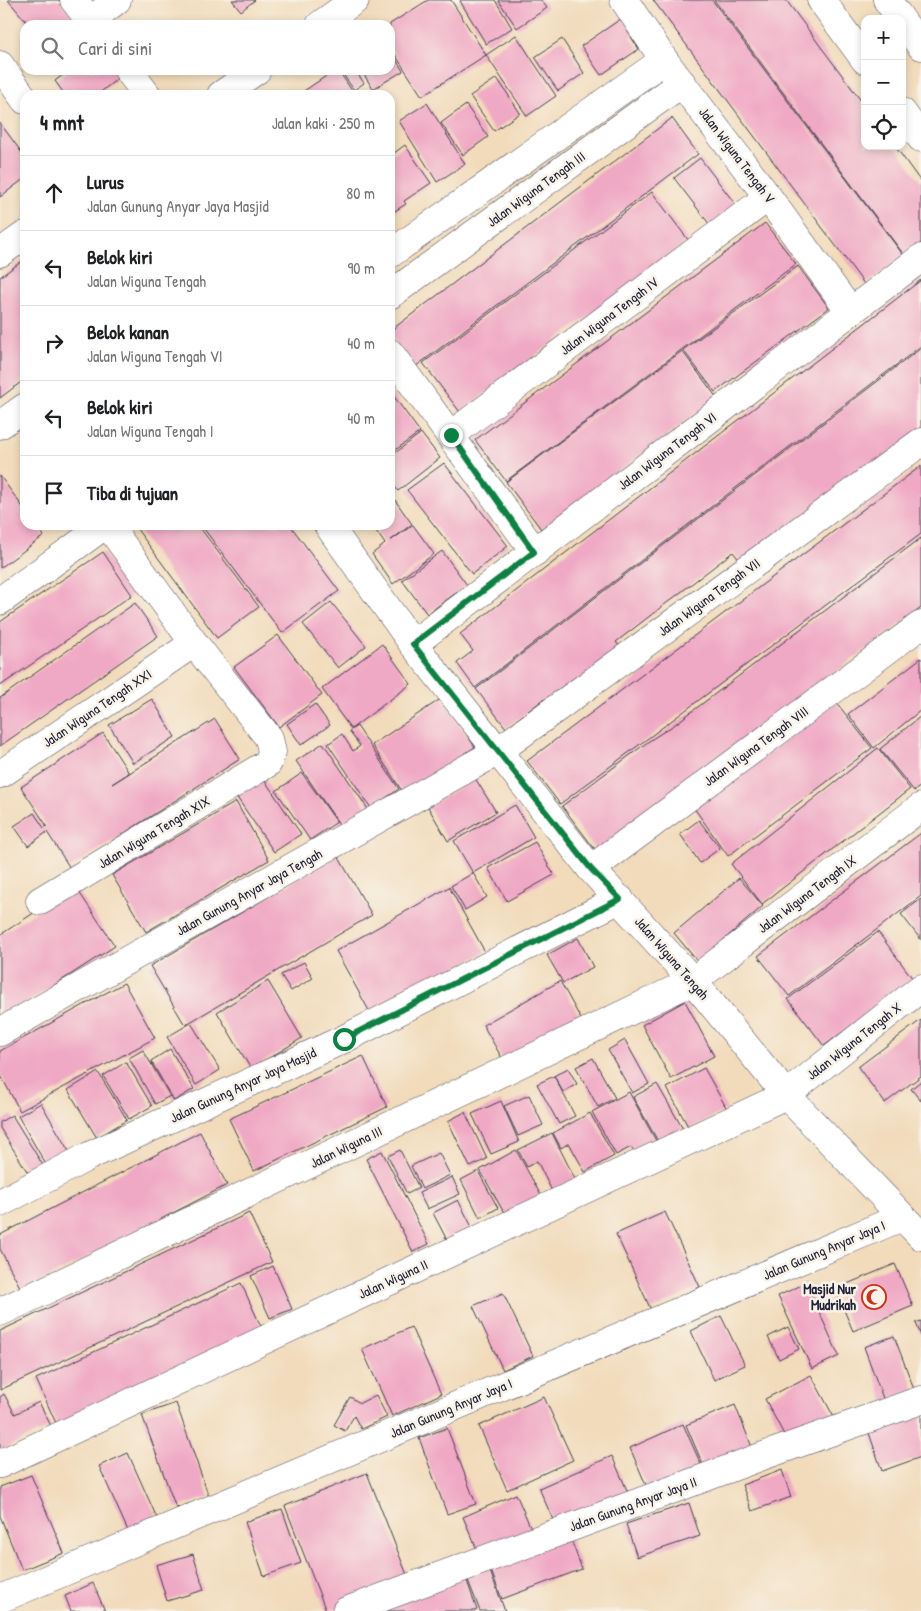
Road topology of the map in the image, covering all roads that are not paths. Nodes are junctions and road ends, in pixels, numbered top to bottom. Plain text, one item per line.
1 (117, 0) edge
2 (355, 0) edge
3 (624, 0) edge
4 (821, 0) edge
5 (887, 0) edge
6 (86, 15) edge
7 (898, 15) edge
8 (327, 20) edge
9 (906, 26) edge
10 (921, 46) edge
11 (861, 55) edge
12 (664, 60) junction
13 (0, 65) edge
14 (132, 75) edge
15 (250, 75) edge
16 (682, 83) junction
17 (143, 90) edge
18 (228, 90) edge
19 (20, 93) edge
20 (906, 117) edge
21 (921, 138) edge
22 (768, 197) junction
23 (20, 238) edge
24 (395, 250) edge
25 (0, 252) edge
26 (921, 258) edge
27 (395, 291) edge
28 (850, 311) junction
29 (395, 360) edge
30 (20, 411) edge
31 (0, 425) edge
32 (451, 435) junction
33 (921, 442) edge
34 (100, 530) edge
35 (111, 530) edge
36 (332, 530) edge
37 (534, 552) junction
38 (0, 601) edge
39 (921, 625) edge
40 (194, 643) junction
41 (413, 644) junction
42 (498, 751) junction
43 (1, 774) edge
44 (921, 807) edge
45 (591, 869) junction
46 (620, 899) junction
47 (40, 901) dead end
48 (693, 981) junction
49 (921, 988) edge
50 (0, 1032) edge
51 (786, 1095) junction
52 (0, 1203) edge
53 (902, 1217) junction
54 (921, 1236) edge
55 (0, 1312) edge
56 (921, 1400) edge
57 (0, 1464) edge
58 (0, 1599) edge
59 (346, 1611) edge

1 - 6 street
2 - 8 street
3 - 12 street, Jalan Wiguna Tengah V
4 - 11 street
5 - 7 street
9 - 10 street
12 - 16 street, Jalan Wiguna Tengah V
12 - 24 street
13 - 19 street
14 - 17 street
15 - 18 street
16 - 22 street, Jalan Wiguna Tengah V
16 - 27 street, Jalan Wiguna Tengah III
20 - 21 street
22 - 28 street, Jalan Wiguna Tengah V
22 - 32 street, Jalan Wiguna Tengah IV
23 - 25 street
26 - 28 street, Jalan Wiguna Tengah VI
28 - 37 street, Jalan Wiguna Tengah VI
29 - 32 street
30 - 31 street
32 - 37 street
33 - 42 street, Jalan Wiguna Tengah VII
34 - 38 street
35 - 40 street
36 - 41 street, Jalan Wiguna Tengah
37 - 41 street, Jalan Wiguna Tengah VI
39 - 45 street, Jalan Wiguna Tengah VIII
40 - 43 street, Jalan Wiguna Tengah XXI
40 - 47 street, Jalan Wiguna Tengah XIX
41 - 42 street, Jalan Wiguna Tengah
42 - 45 street, Jalan Wiguna Tengah
42 - 50 street, Jalan Gunung Anyar Jaya Tengah
44 - 48 street, Jalan Wiguna Tengah IX
45 - 46 street, Jalan Wiguna Tengah
46 - 48 street, Jalan Wiguna Tengah
46 - 52 street, Jalan Gunung Anyar Jaya Masjid
48 - 51 street, Jalan Wiguna Tengah
48 - 55 street, Jalan Wiguna III
49 - 51 street, Jalan Wiguna Tengah X
51 - 53 street, Jalan Wiguna Tengah
51 - 57 street, Jalan Wiguna II
53 - 54 street, Jalan Wiguna Tengah
53 - 58 street, Jalan Gunung Anyar Jaya I
56 - 59 street, Jalan Gunung Anyar Jaya II

